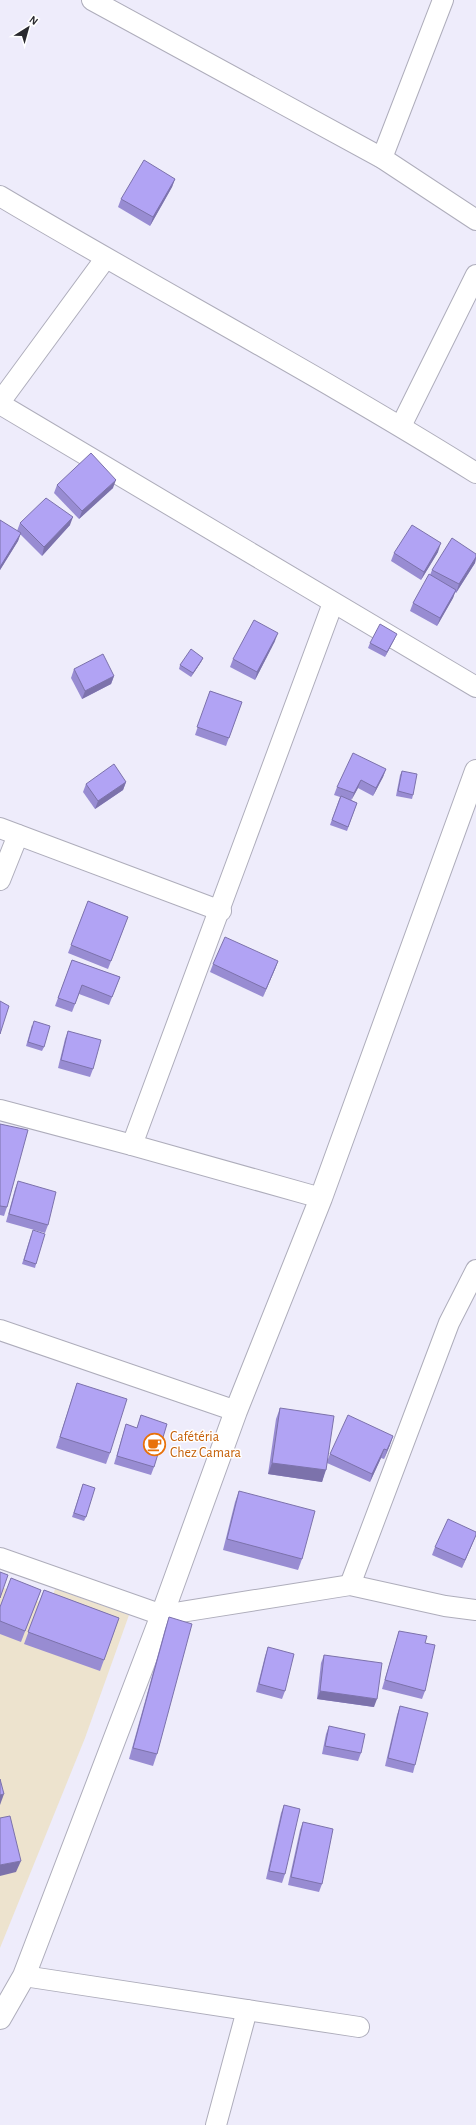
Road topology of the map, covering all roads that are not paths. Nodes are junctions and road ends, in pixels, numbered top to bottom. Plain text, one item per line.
1 (92, 0) edge
2 (443, 0) edge
3 (382, 158) junction
4 (0, 196) edge
5 (476, 220) edge
6 (105, 259) junction
7 (476, 275) edge
8 (0, 403) edge
9 (401, 426) junction
10 (476, 473) edge
11 (333, 603) junction
12 (476, 687) edge
13 (476, 771) edge
14 (9, 832) edge
15 (0, 880) edge
16 (221, 911) junction
17 (0, 1110) edge
18 (132, 1145) junction
19 (321, 1198) junction
20 (476, 1270) edge
21 (0, 1330) edge
22 (236, 1411) junction
23 (0, 1558) edge
24 (350, 1585) junction
25 (476, 1610) edge
26 (162, 1615) junction
27 (24, 1976) junction
28 (246, 2010) junction
29 (0, 2018) edge
30 (359, 2027) dead end
31 (216, 2125) edge

1 - 3 street
2 - 3 street
3 - 5 street
4 - 6 street
6 - 8 street
6 - 9 street
7 - 9 street
8 - 11 street
9 - 10 street
11 - 12 street
11 - 16 street
13 - 19 street
14 - 15 street
14 - 16 street
16 - 18 street
17 - 18 street
18 - 19 street
19 - 22 street
20 - 24 street
21 - 22 street
22 - 26 street
23 - 26 street
24 - 25 street
24 - 26 street
26 - 27 street
27 - 28 street
27 - 29 street
28 - 30 street
28 - 31 street

